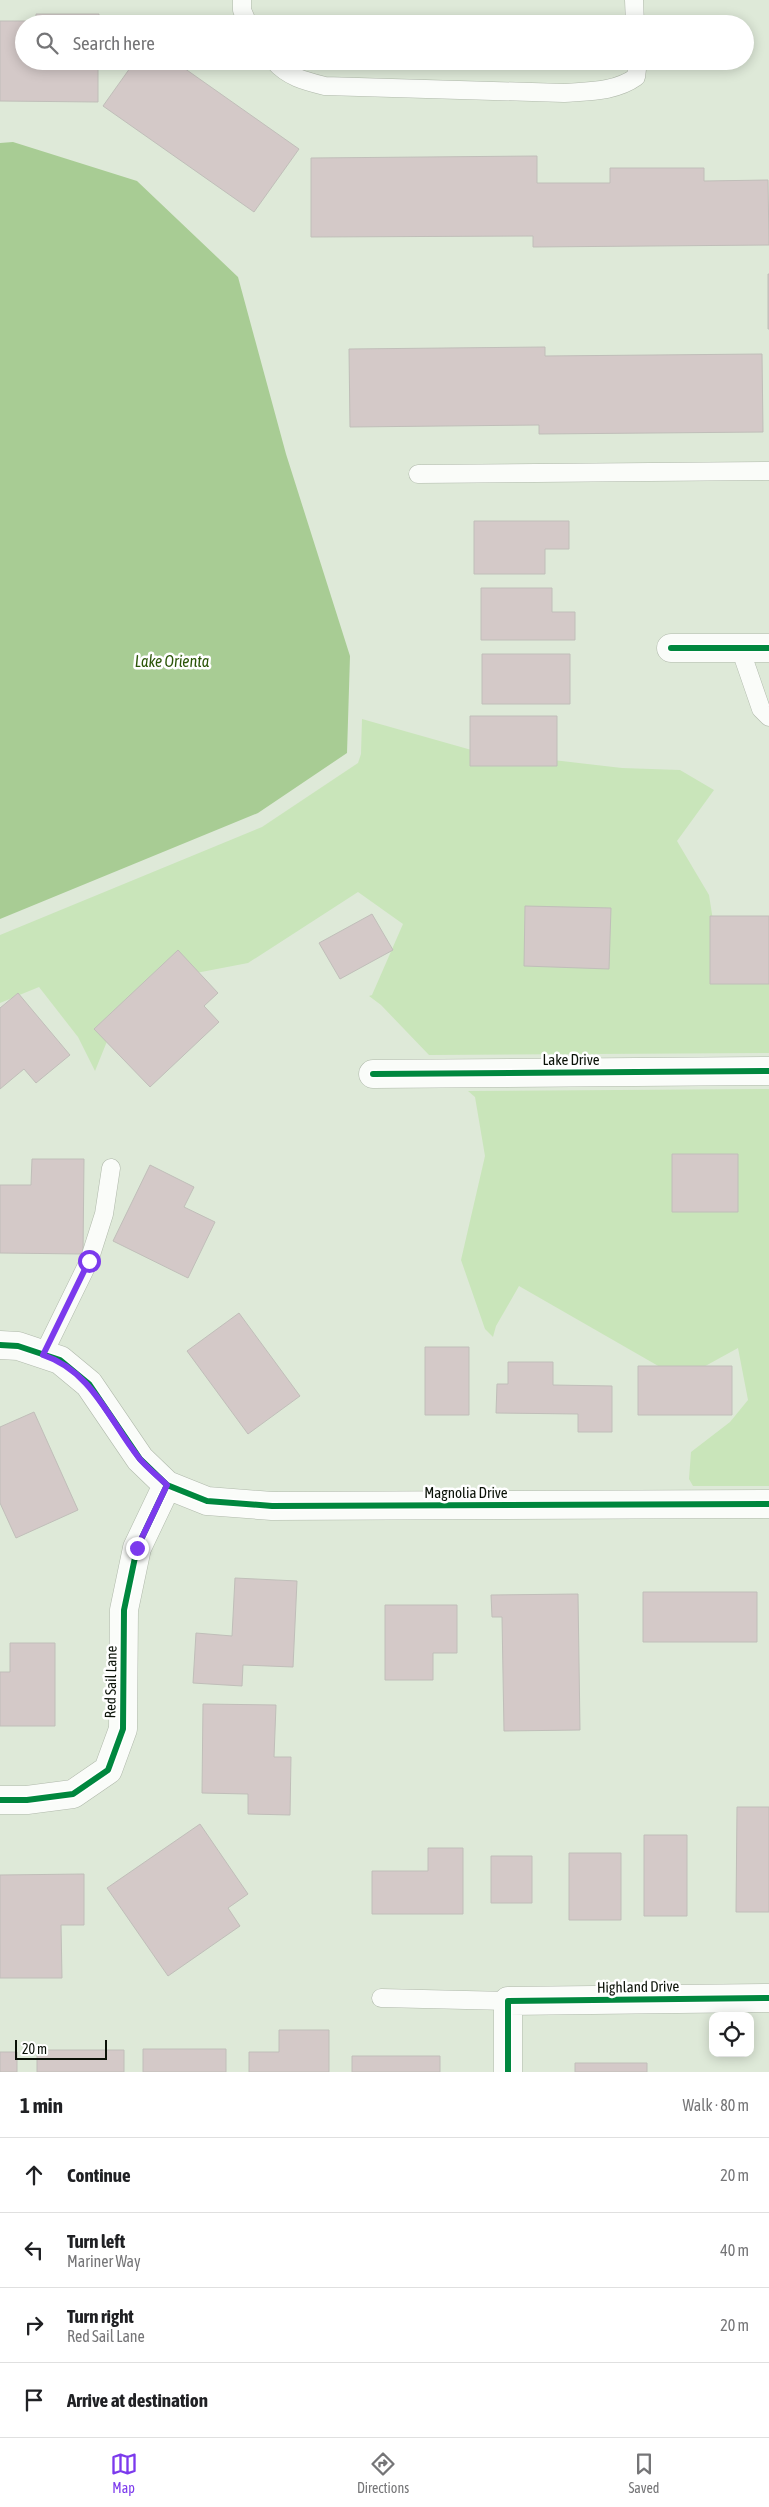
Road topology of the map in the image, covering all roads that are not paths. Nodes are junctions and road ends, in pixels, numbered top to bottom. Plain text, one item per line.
1 (242, 0) edge
2 (634, 0) edge
3 (244, 15) edge
4 (635, 15) edge
5 (283, 70) edge
6 (637, 70) edge
7 (769, 471) edge
8 (418, 474) dead end
9 (671, 648) dead end
10 (740, 648) junction
11 (769, 648) edge
12 (769, 717) edge
13 (769, 1071) edge
14 (373, 1074) dead end
15 (111, 1168) dead end
16 (0, 1345) edge
17 (43, 1355) junction
18 (167, 1485) junction
19 (769, 1504) edge
20 (0, 1800) edge
21 (380, 1998) dead end
22 (769, 1998) edge
23 (508, 2001) junction
24 (508, 2072) edge

1 - 3 lane
2 - 4 lane
5 - 6 lane
7 - 8 lane
9 - 10 street
10 - 11 street
10 - 12 lane
13 - 14 street, Lake Drive
15 - 17 lane
16 - 17 street
17 - 18 street
18 - 19 street, Magnolia Drive
18 - 20 street, Red Sail Lane
21 - 23 lane
22 - 23 street, Highland Drive
23 - 24 street

